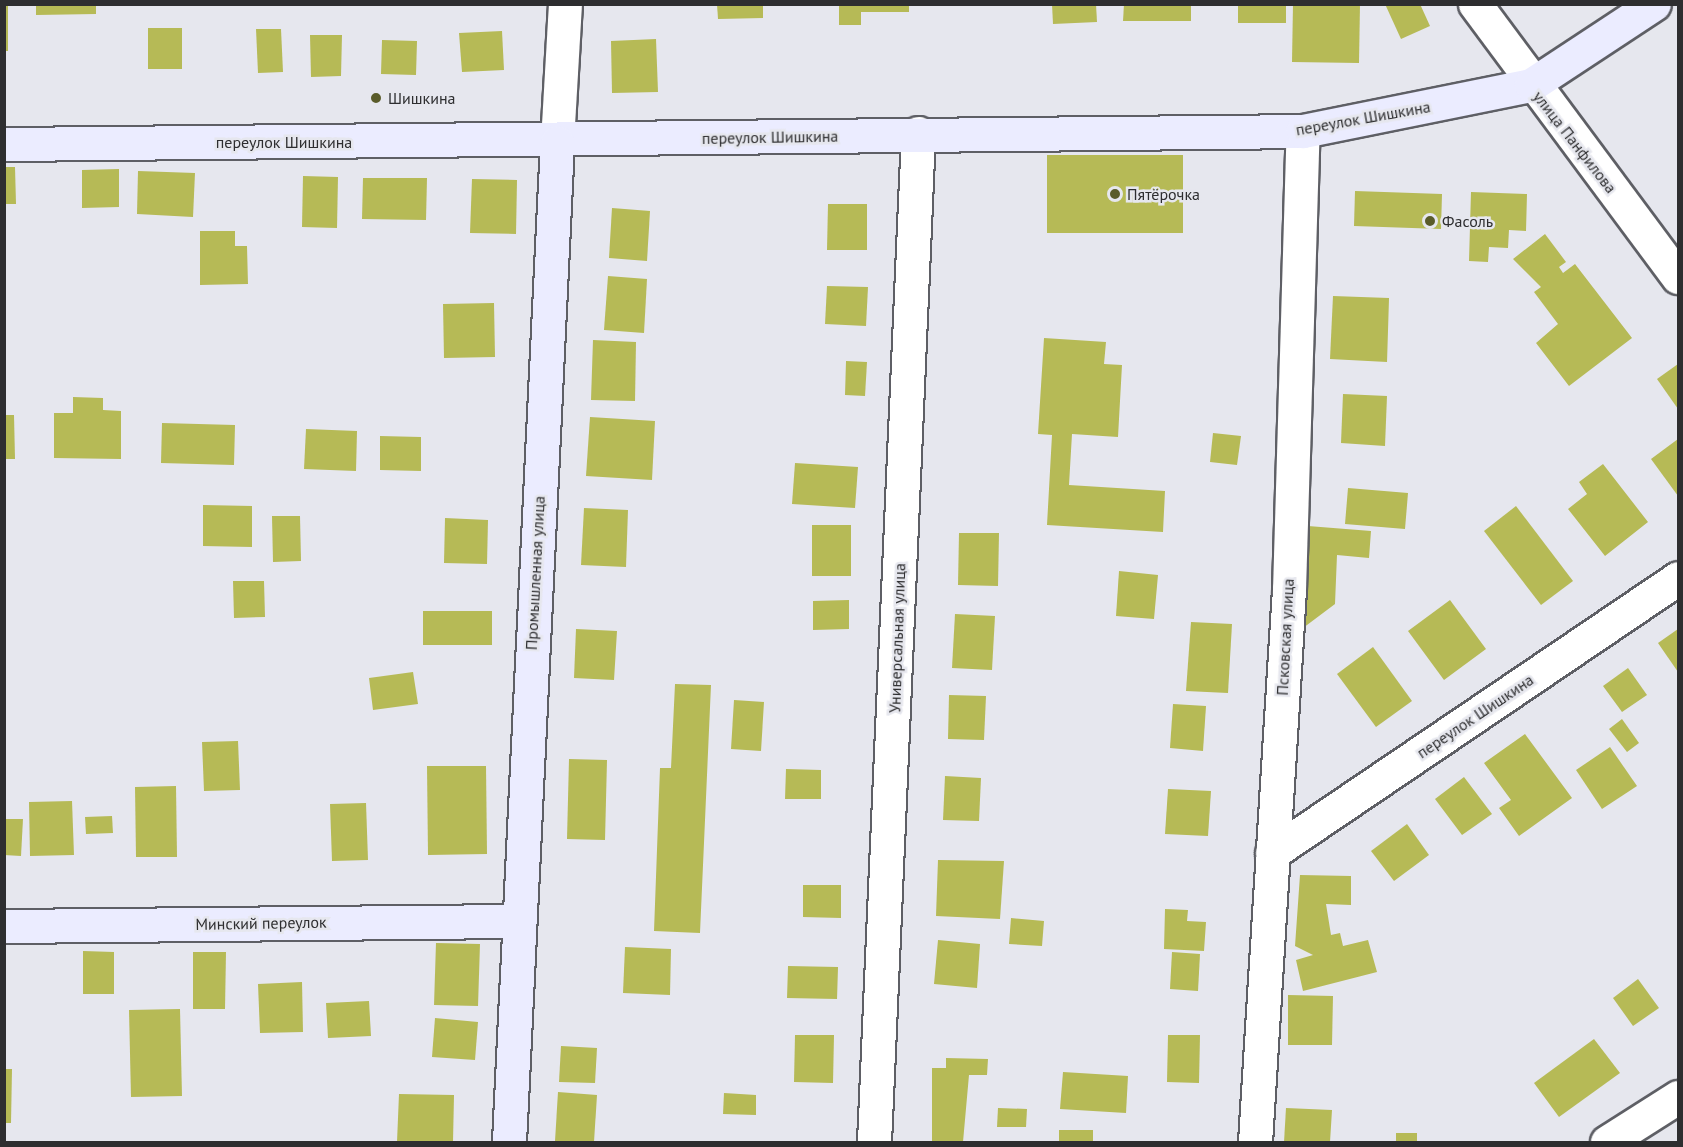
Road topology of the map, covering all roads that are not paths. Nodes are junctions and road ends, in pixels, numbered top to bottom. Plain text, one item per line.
1 (565, 4) edge
2 (1475, 4) edge
3 (1654, 4) edge
4 (1531, 85) junction
5 (1303, 131) junction
6 (918, 133) junction
7 (557, 142) junction
8 (4, 144) edge
9 (1678, 277) edge
10 (1678, 578) edge
11 (1272, 853) junction
12 (518, 921) junction
13 (4, 926) edge
14 (1678, 1097) edge
15 (509, 1143) edge
16 (874, 1143) edge
17 (1255, 1143) edge
18 (1607, 1143) edge

1 - 7 street, Промышленная улица
2 - 4 street, улица Панфилова
3 - 4 main road
4 - 5 main road, переулок Шишкина
4 - 9 street, улица Панфилова
5 - 6 main road, переулок Шишкина
5 - 11 street, Псковская улица
6 - 7 main road, переулок Шишкина
6 - 16 street, Универсальная улица
7 - 8 main road, переулок Шишкина
7 - 12 main road, Промышленная улица
10 - 11 street, переулок Шишкина
11 - 17 street, Псковская улица
12 - 13 main road, Минский переулок
12 - 15 main road, Промышленная улица
14 - 18 street

